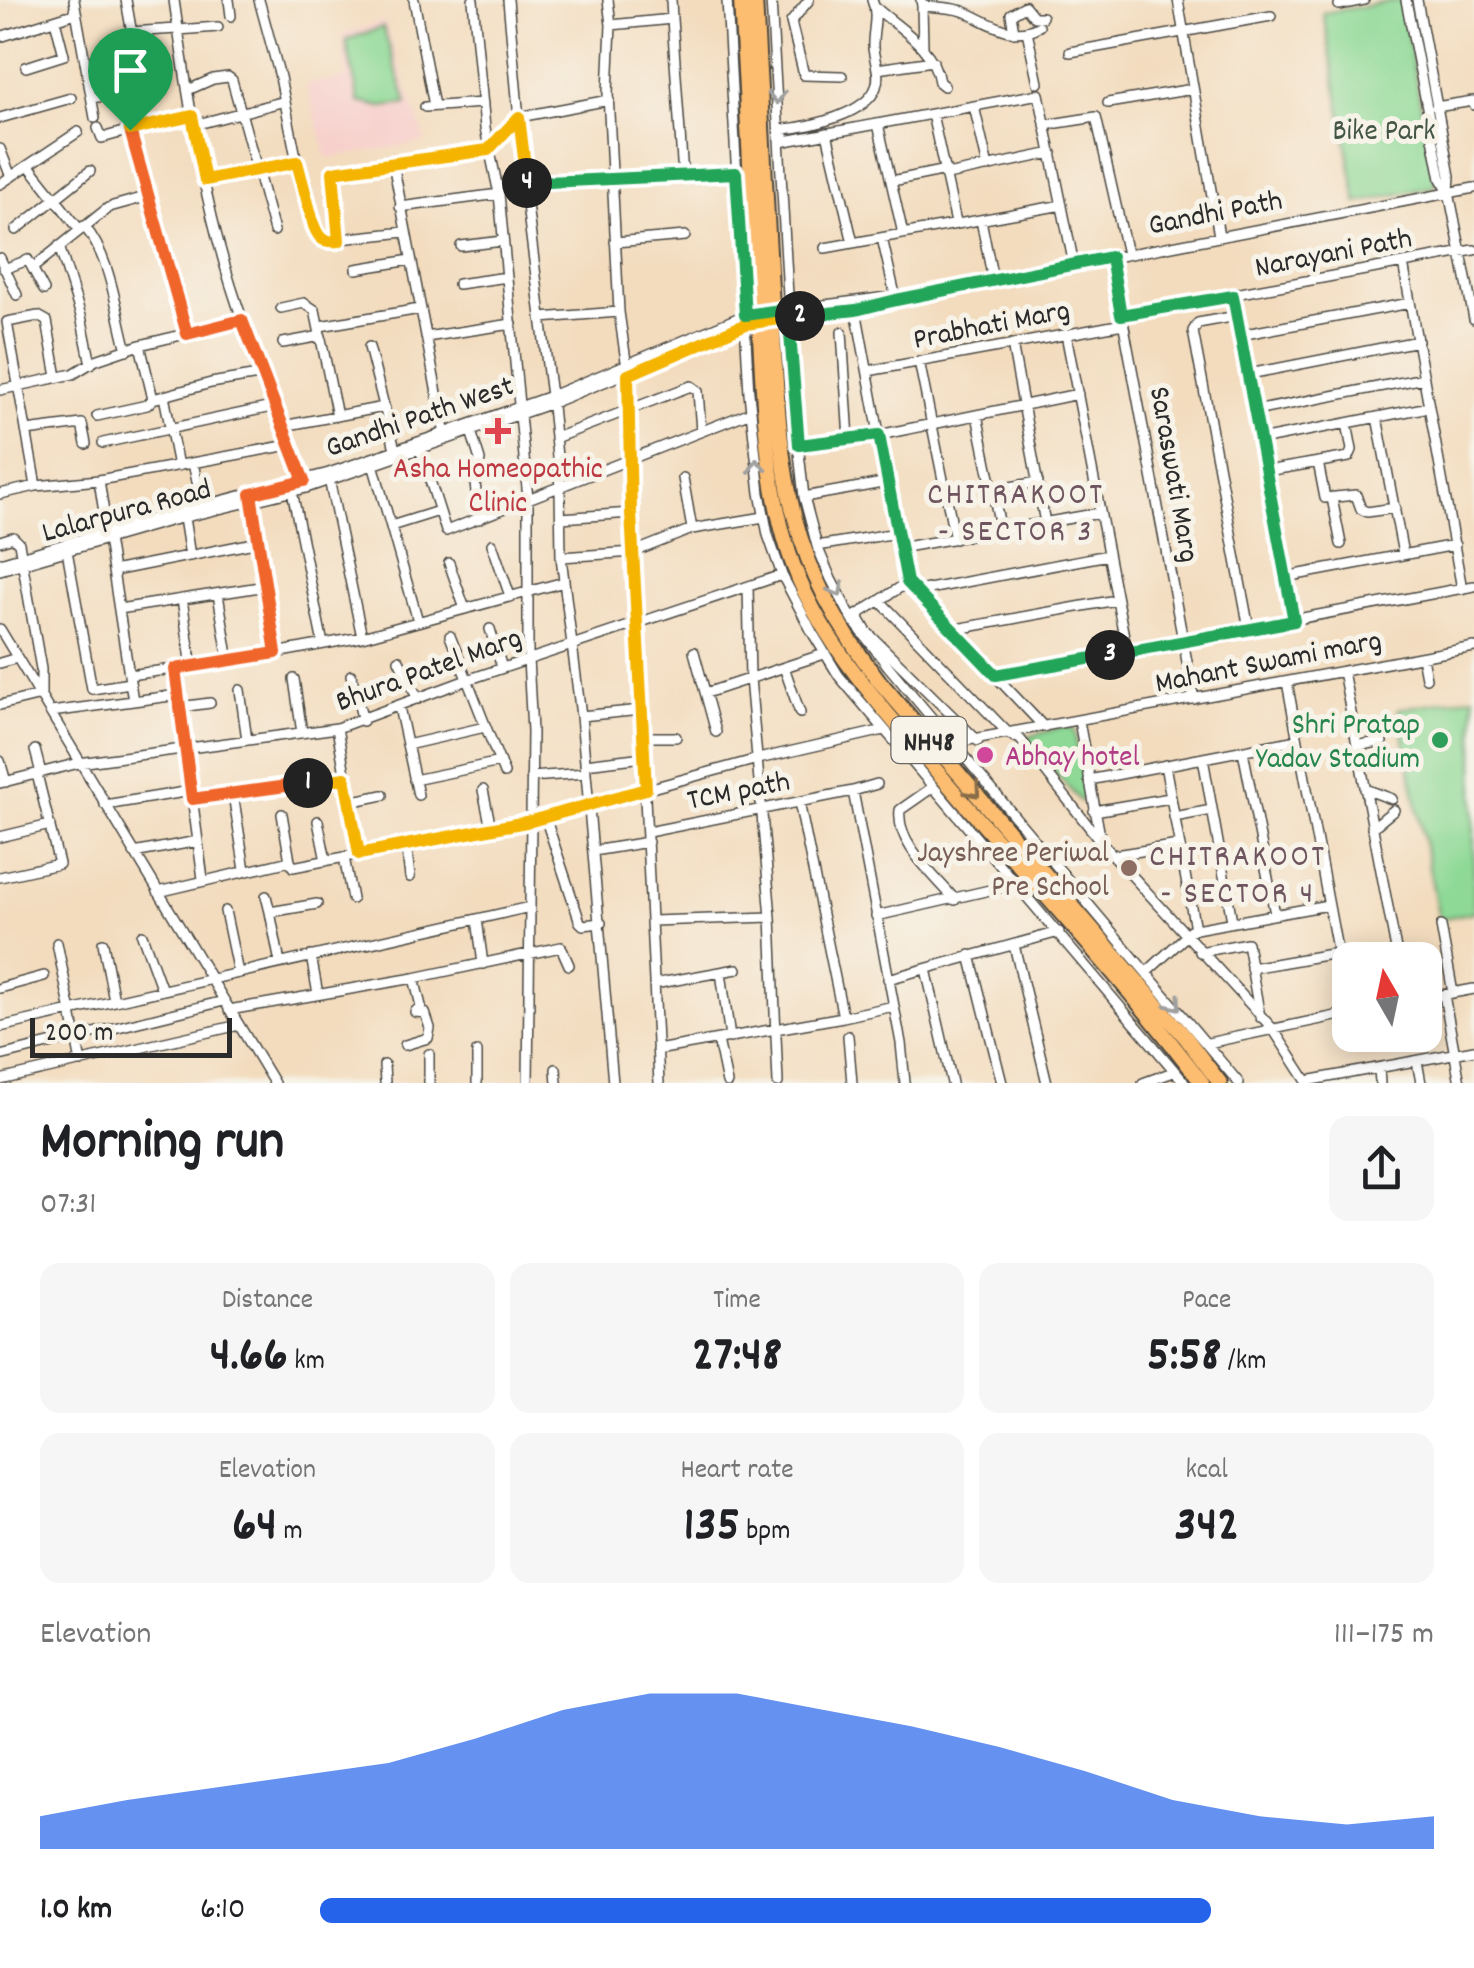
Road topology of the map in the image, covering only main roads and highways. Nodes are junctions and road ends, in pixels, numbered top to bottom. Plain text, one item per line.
1 (741, 0) edge
2 (755, 0) edge
3 (755, 313) junction
4 (766, 334) junction
5 (1202, 1083) edge
6 (1220, 1083) edge

1 - 3 highway, NH48
2 - 3 highway, NH48
3 - 4 highway, NH48, bridge
4 - 5 highway, NH48
4 -> 6 highway, NH48

